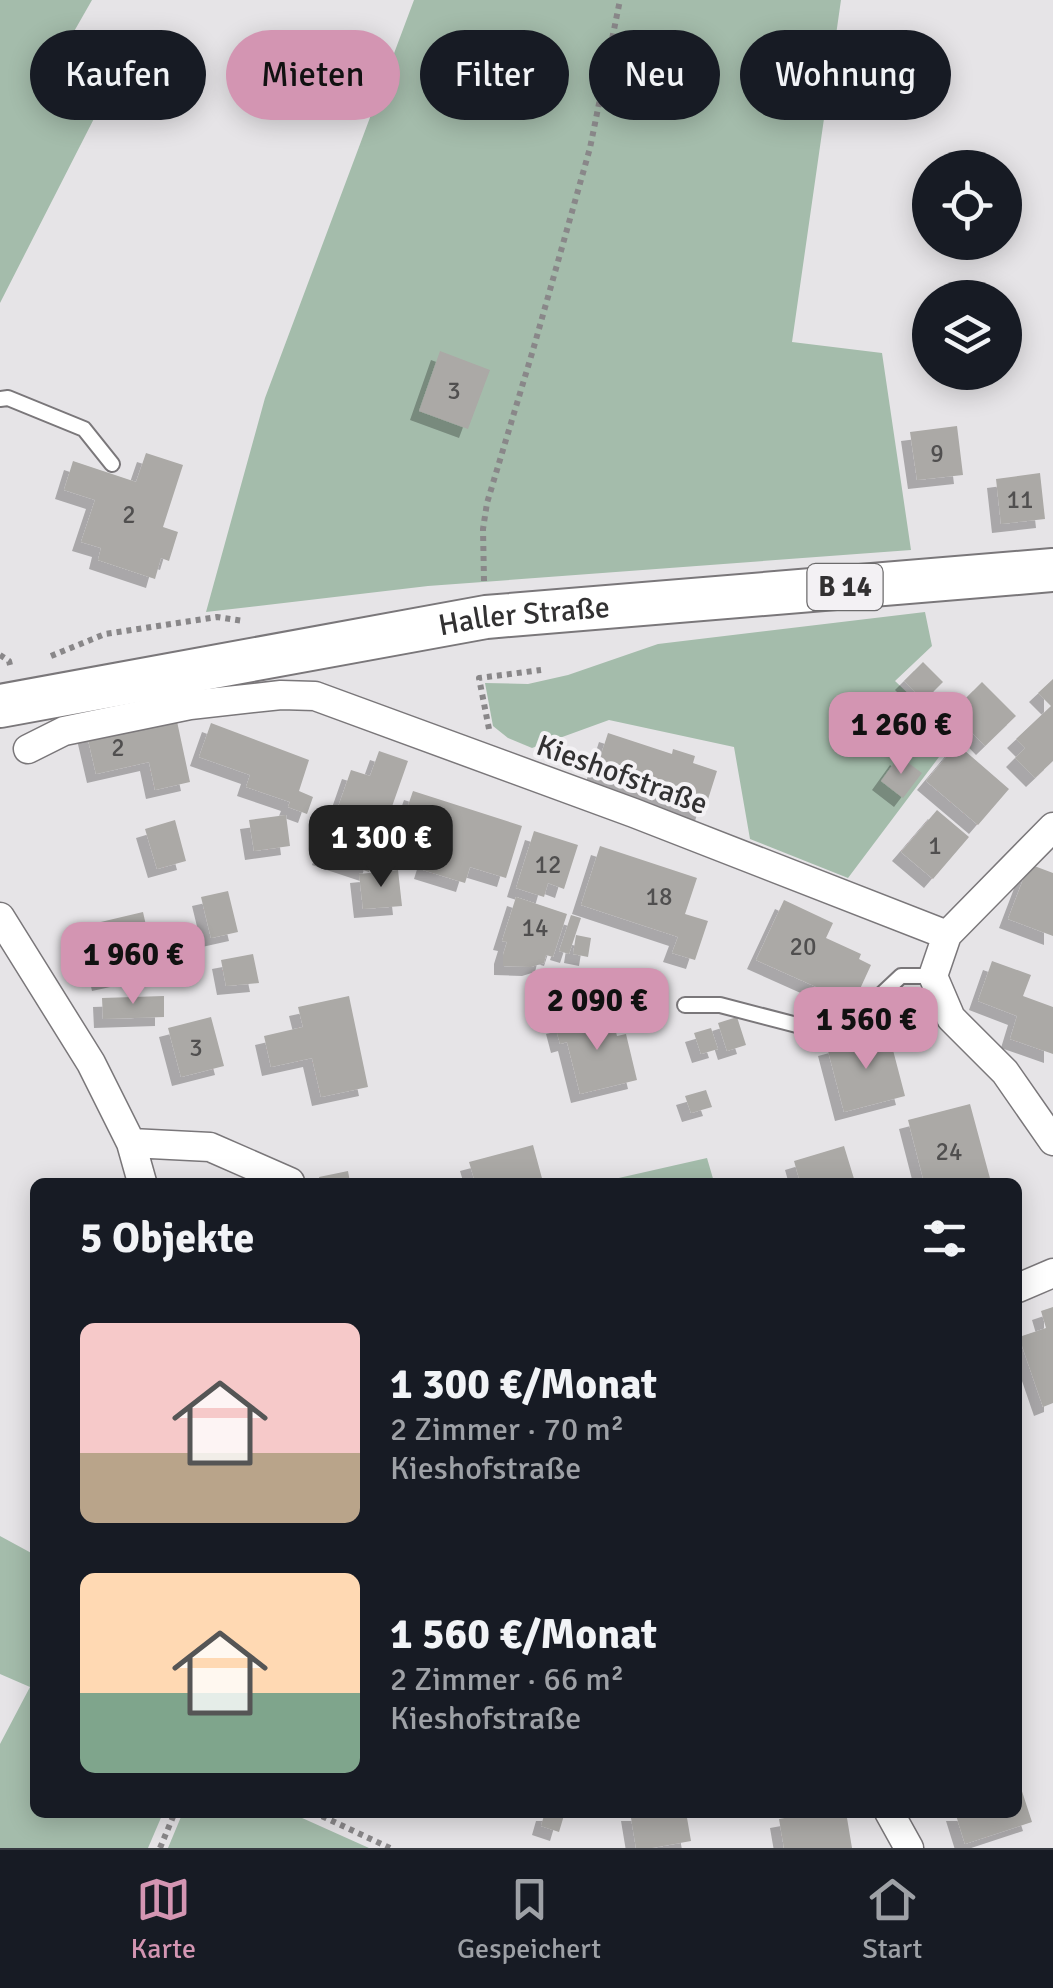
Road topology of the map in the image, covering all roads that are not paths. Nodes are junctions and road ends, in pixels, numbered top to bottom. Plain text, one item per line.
1 (0, 399) edge
2 (112, 464) dead end
3 (1053, 570) edge
4 (5, 688) edge
5 (28, 749) dead end
6 (1053, 827) edge
7 (0, 917) edge
8 (947, 934) junction
9 (933, 976) junction
10 (686, 1005) dead end
11 (1053, 1141) edge
12 (131, 1143) junction
13 (141, 1178) edge
14 (281, 1178) edge
15 (1053, 1273) edge
16 (1022, 1286) edge
17 (892, 1818) edge
18 (909, 1848) edge

1 - 2 lane
3 - 4 main road, Haller Straße / B 14
5 - 8 street, Kieshofstraße
6 - 8 street
7 - 12 street
8 - 9 street
9 - 10 lane
9 - 11 street
12 - 13 street
12 - 14 street
15 - 16 street
17 - 18 street

